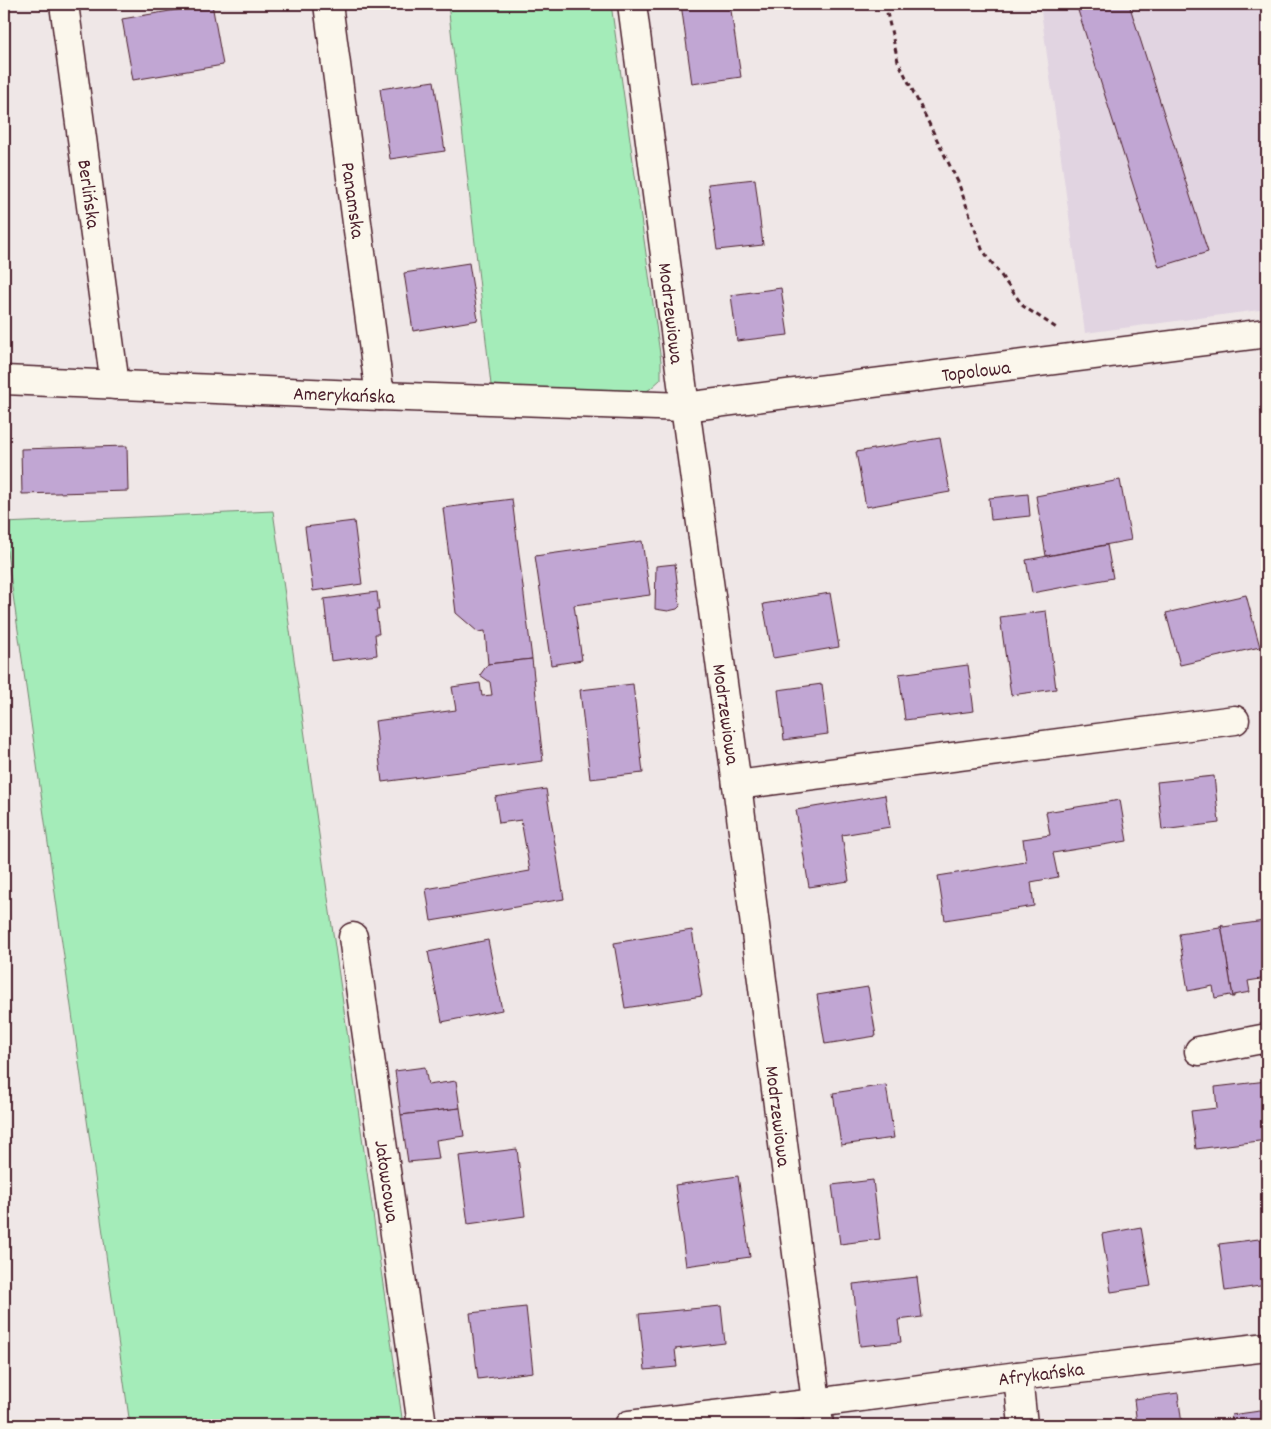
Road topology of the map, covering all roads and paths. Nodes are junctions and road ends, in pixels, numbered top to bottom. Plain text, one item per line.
1 (64, 4) edge
2 (328, 4) edge
3 (632, 4) edge
4 (885, 4) edge
5 (1267, 333) edge
6 (1096, 354) junction
7 (4, 380) edge
8 (115, 385) junction
9 (380, 396) junction
10 (684, 407) junction
11 (1235, 720) dead end
12 (737, 785) junction
13 (353, 937) dead end
14 (1267, 1038) edge
15 (1199, 1051) dead end
16 (1267, 1347) edge
17 (1018, 1376) junction
18 (817, 1414) edge
19 (422, 1425) edge
20 (629, 1425) edge
21 (1023, 1425) edge

1 - 8 street, Berlińska
2 - 9 street, Panamska
3 - 10 street, Modrzewiowa
4 - 6 path
5 - 6 street, Topolowa
6 - 10 street, Topolowa
7 - 8 street, Amerykańska
8 - 9 street, Amerykańska
9 - 10 street, Amerykańska
10 - 12 street, Modrzewiowa
11 - 12 street
12 - 18 street, Modrzewiowa
13 - 19 street, Jałowcowa
14 - 15 street
16 - 17 street, Afrykańska
17 - 18 street, Afrykańska
17 - 21 street
18 - 20 street, Afrykańska

